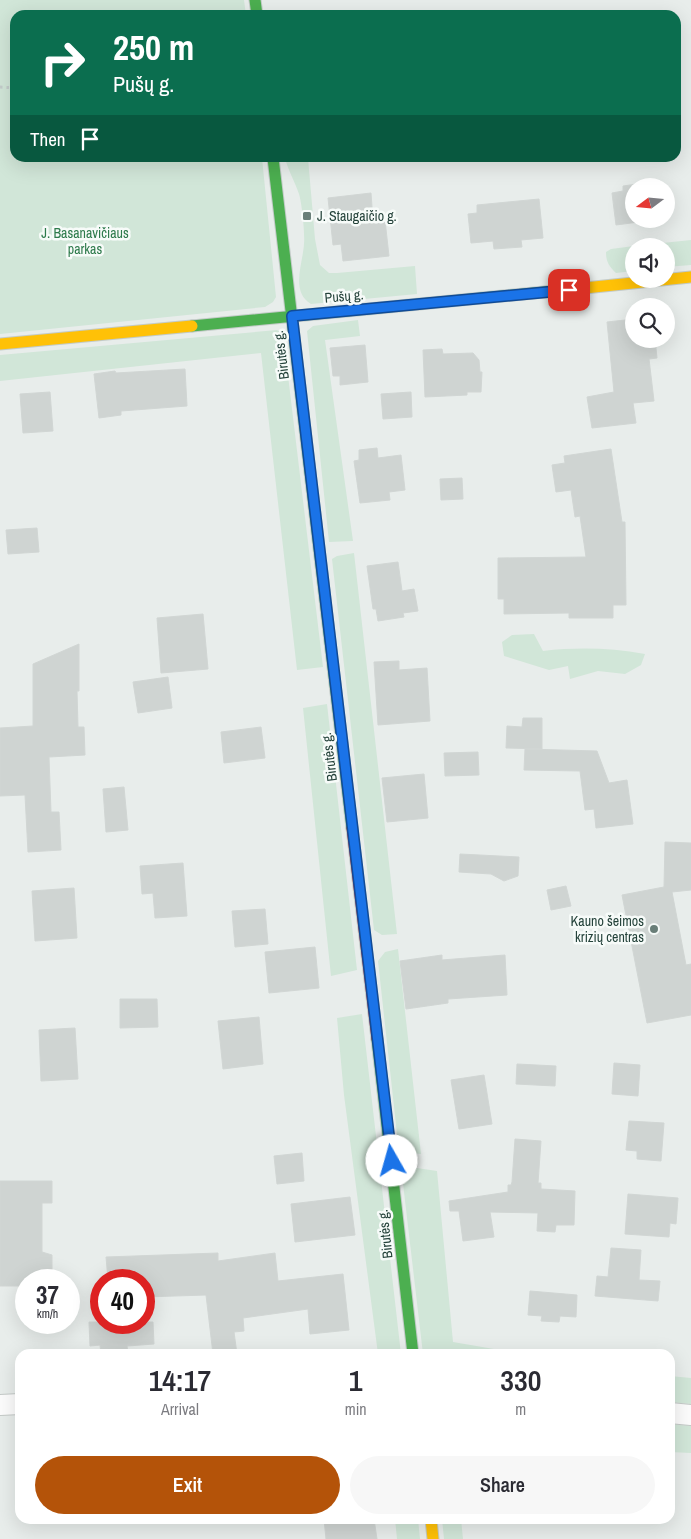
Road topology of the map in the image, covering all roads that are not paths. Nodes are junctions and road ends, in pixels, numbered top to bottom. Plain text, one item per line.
1 (273, 162) edge
2 (691, 277) edge
3 (292, 316) junction
4 (0, 344) edge
5 (411, 1349) edge
6 (15, 1404) edge
7 (0, 1405) edge
8 (675, 1413) edge
9 (691, 1415) edge
10 (431, 1524) edge
11 (433, 1539) edge

1 - 3 street, Birutės g.
2 - 3 street, Pušų g.
3 - 4 street, Pušų g.
3 - 5 street, Birutės g.
6 - 7 street
8 - 9 street
10 - 11 street

